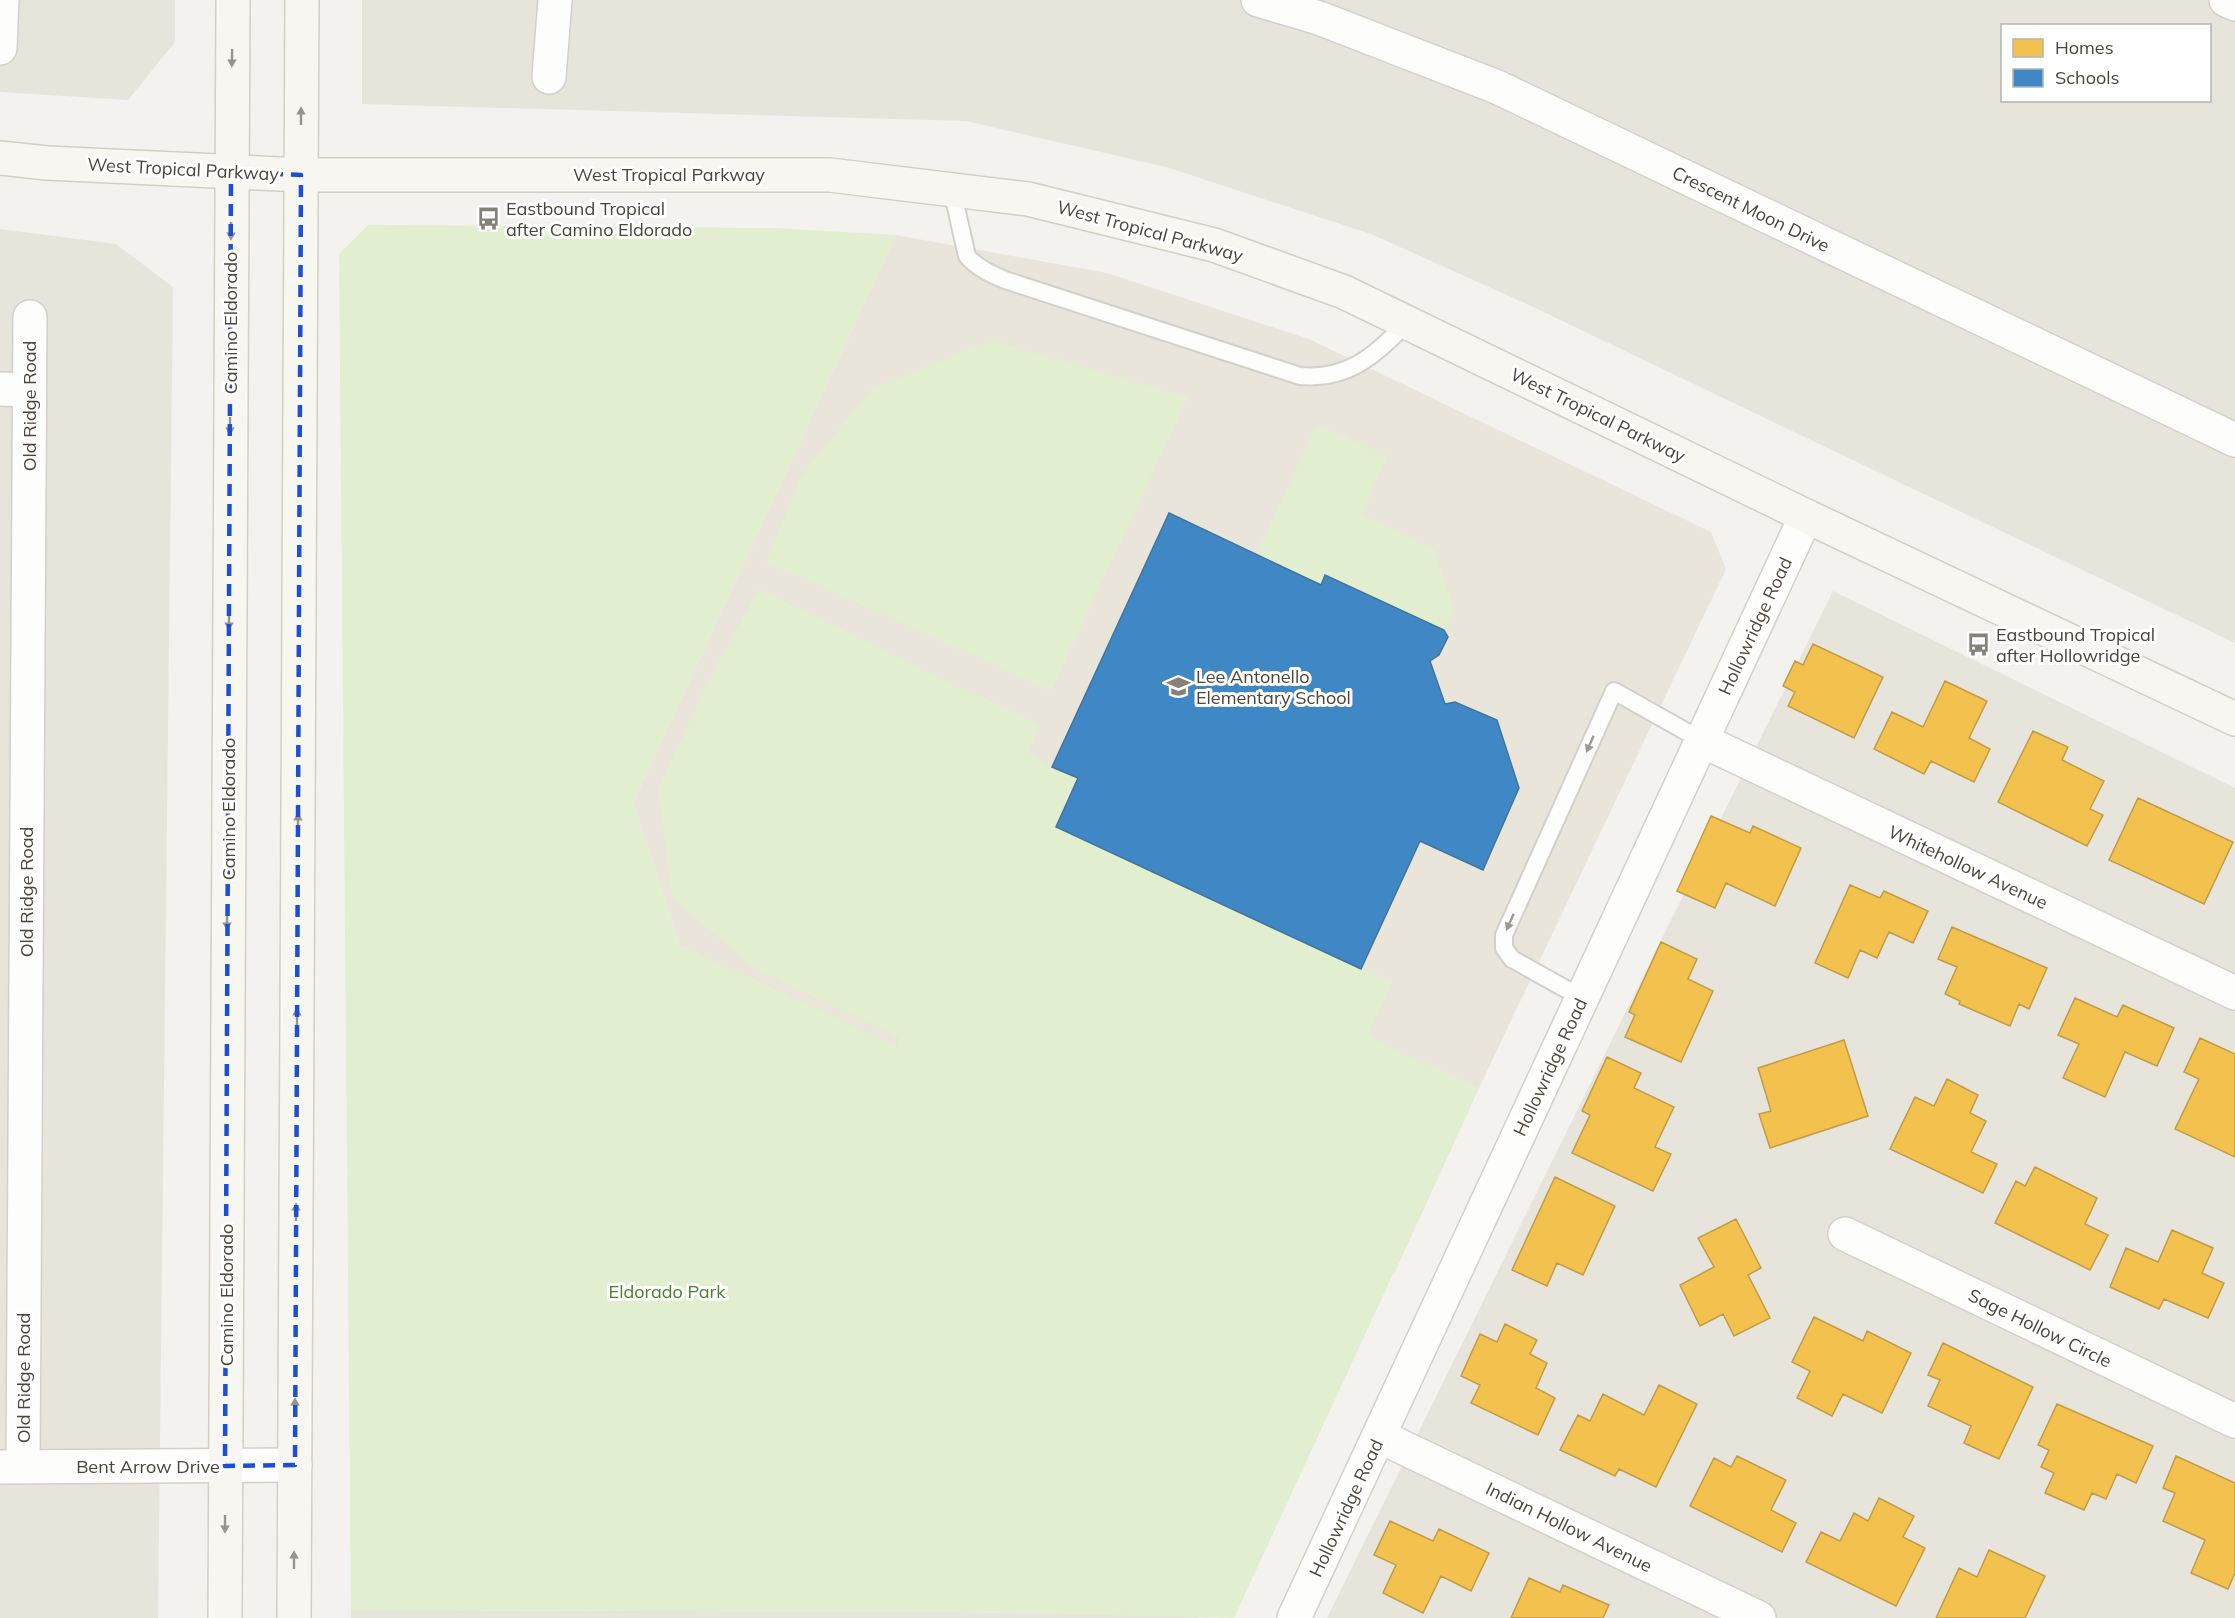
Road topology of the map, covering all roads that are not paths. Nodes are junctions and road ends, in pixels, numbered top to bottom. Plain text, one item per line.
1 (2, 0) edge
2 (233, 0) edge
3 (302, 0) edge
4 (555, 0) edge
5 (1258, 0) edge
6 (2226, 0) edge
7 (2235, 4) edge
8 (0, 48) edge
9 (549, 77) dead end
10 (0, 158) edge
11 (231, 172) junction
12 (301, 175) junction
13 (952, 190) junction
14 (30, 316) dead end
15 (1407, 323) junction
16 (15, 390) edge
17 (2235, 440) edge
18 (1806, 516) junction
19 (2235, 719) edge
20 (1701, 740) junction
21 (13, 872) edge
22 (2235, 993) edge
23 (1582, 998) junction
24 (1845, 1234) dead end
25 (2235, 1421) edge
26 (1379, 1436) junction
27 (295, 1465) junction
28 (225, 1466) junction
29 (11, 1467) edge
30 (225, 1618) edge
31 (294, 1618) edge
32 (1294, 1618) edge
33 (1759, 1618) edge

1 - 8 street
2 -> 11 main road, Camino Eldorado
12 -> 3 main road
4 - 9 street
5 - 17 street, Crescent Moon Drive
6 - 7 street
10 - 11 main road, West Tropical Parkway
11 - 12 main road, West Tropical Parkway
11 -> 28 main road, Camino Eldorado
12 - 13 main road, West Tropical Parkway
27 -> 12 main road
13 - 15 main road, West Tropical Parkway
13 - 15 lane
14 - 16 street, Old Ridge Road
15 - 18 main road, West Tropical Parkway
16 - 21 street, Old Ridge Road
18 - 19 main road, West Tropical Parkway
18 - 20 street, Hollowridge Road
20 - 22 street, Whitehollow Avenue
20 - 23 street, Hollowridge Road
20 -> 23 lane
21 - 29 street, Old Ridge Road
23 - 26 street, Hollowridge Road
24 - 25 street, Sage Hollow Circle
26 - 32 street, Hollowridge Road
26 - 33 street, Indian Hollow Avenue
27 - 28 street, Bent Arrow Drive
31 -> 27 main road
28 - 29 street, Bent Arrow Drive
28 -> 30 main road, Camino Eldorado

